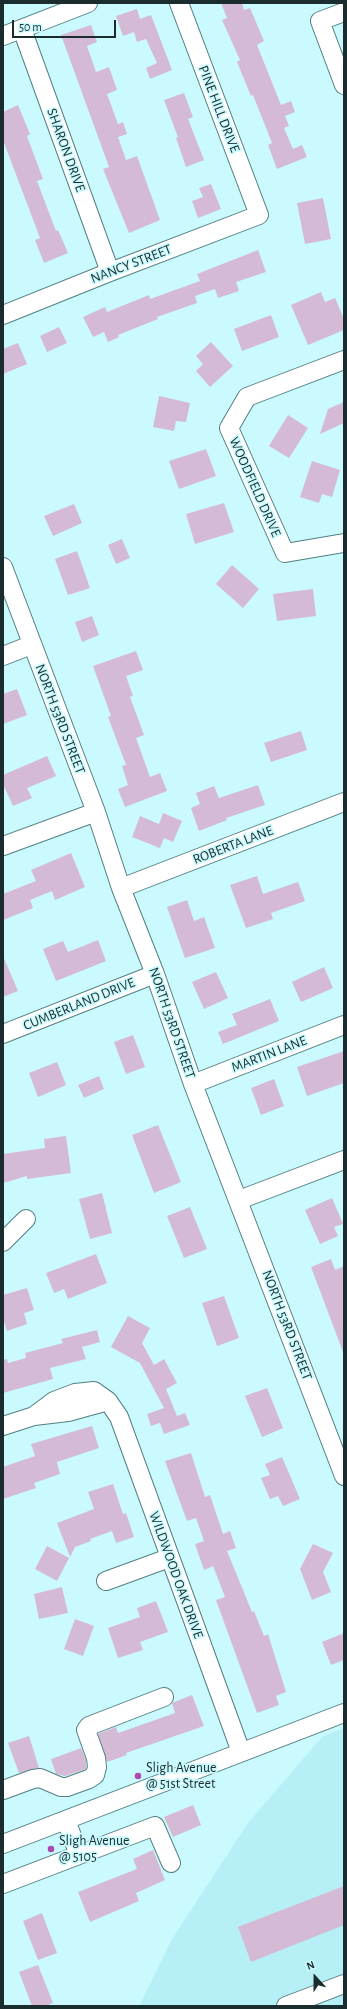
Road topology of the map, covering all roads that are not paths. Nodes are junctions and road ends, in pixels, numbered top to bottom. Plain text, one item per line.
1 (179, 3) edge
2 (82, 4) edge
3 (344, 12) edge
4 (22, 29) junction
5 (3, 36) edge
6 (344, 85) edge
7 (259, 215) joint
8 (110, 272) junction
9 (3, 315) edge
10 (344, 360) edge
11 (344, 543) edge
12 (3, 567) edge
13 (31, 645) junction
14 (3, 656) edge
15 (344, 802) edge
16 (96, 812) junction
17 (3, 846) edge
18 (121, 888) junction
19 (155, 974) junction
20 (344, 1025) edge
21 (3, 1034) edge
22 (193, 1084) junction
23 (344, 1160) edge
24 (239, 1200) junction
25 (26, 1219) dead end
26 (3, 1242) edge
27 (3, 1426) edge
28 (344, 1476) edge
29 (169, 1558) junction
30 (106, 1581) dead end
31 (164, 1698) dead end
32 (344, 1713) edge
33 (241, 1752) junction
34 (3, 1790) edge
35 (66, 1820) junction
36 (5, 1839) edge
37 (79, 1855) junction
38 (171, 1863) dead end
39 (3, 1884) edge
40 (344, 1984) edge
41 (286, 2006) edge

1 - 7 street, PINE HILL DRIVE
2 - 4 street
3 - 6 street
4 - 5 street
4 - 8 street, SHARON DRIVE
7 - 8 street, NANCY STREET
8 - 9 street, NANCY STREET
10 - 11 street, WOODFIELD DRIVE
12 - 13 street, NORTH 53RD STREET
13 - 14 street
13 - 16 street, NORTH 53RD STREET
15 - 18 street, ROBERTA LANE
16 - 17 street
16 - 18 street, NORTH 53RD STREET
18 - 19 street, NORTH 53RD STREET
19 - 21 street, CUMBERLAND DRIVE
19 - 22 street, NORTH 53RD STREET
20 - 22 street, MARTIN LANE
22 - 24 street, NORTH 53RD STREET
23 - 24 street
24 - 28 street, NORTH 53RD STREET
25 - 26 street
27 - 29 street, WILDWOOD OAK DRIVE
29 - 30 street
29 - 33 street, WILDWOOD OAK DRIVE
31 - 34 street
32 - 33 street
33 - 35 street
35 - 36 street
35 - 37 street
37 - 38 street
37 - 39 street
40 - 41 street

